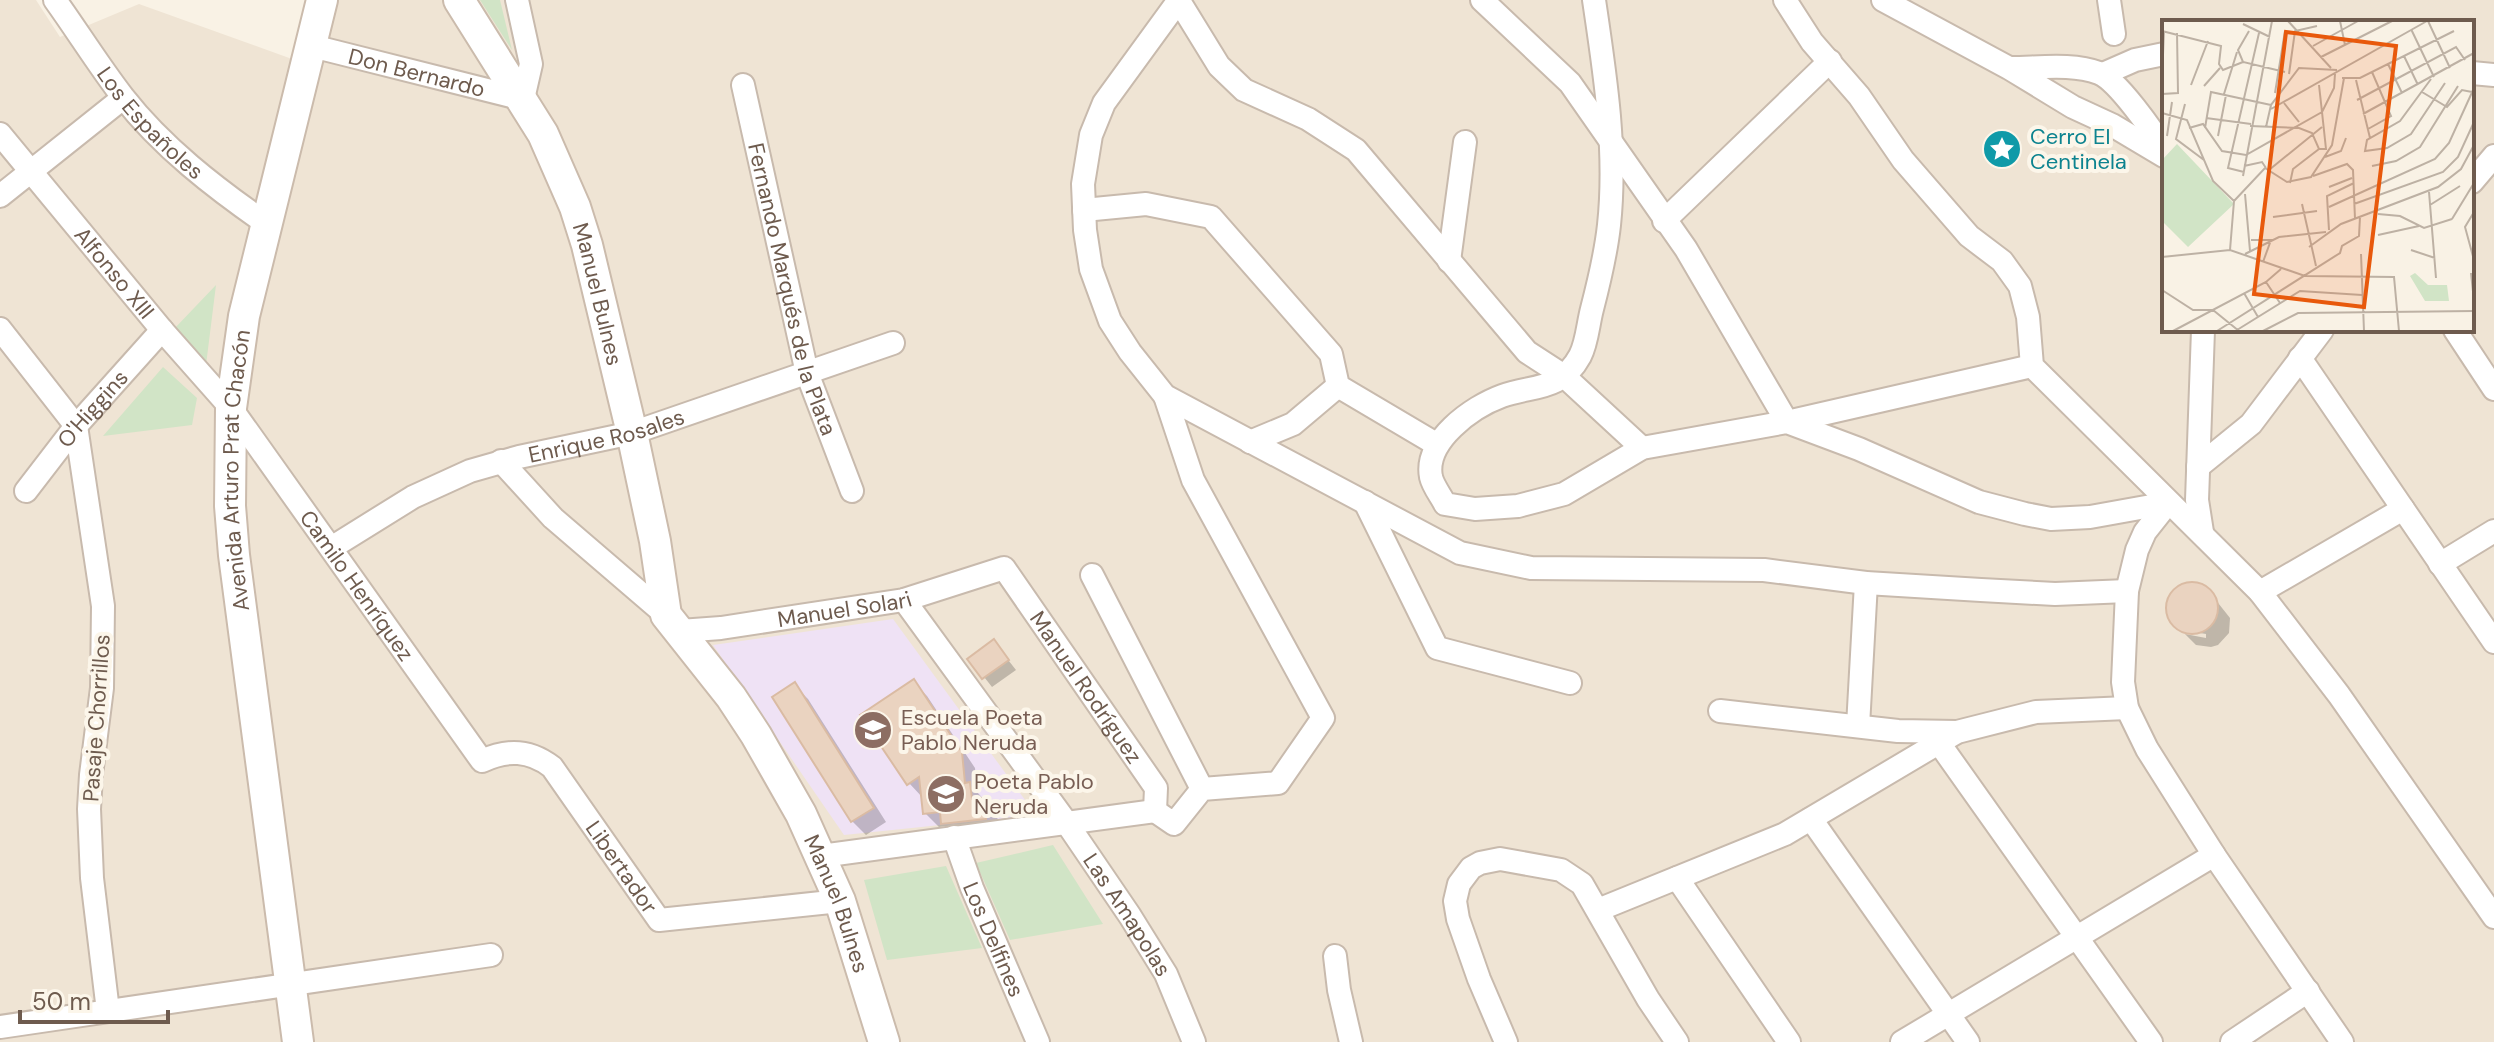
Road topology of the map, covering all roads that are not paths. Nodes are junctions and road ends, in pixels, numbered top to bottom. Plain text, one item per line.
1 (55, 0) edge
2 (322, 0) edge
3 (459, 0) edge
4 (517, 0) edge
5 (1179, 0) edge
6 (1482, 0) edge
7 (1594, 0) edge
8 (1785, 0) edge
9 (1883, 0) edge
10 (2109, 0) edge
11 (2114, 34) dead end
12 (312, 46) junction
13 (2162, 54) edge
14 (1830, 61) junction
15 (2009, 68) junction
16 (2474, 73) edge
17 (2103, 74) junction
18 (2494, 75) edge
19 (743, 85) dead end
20 (123, 98) junction
21 (523, 99) junction
22 (0, 134) edge
23 (1610, 140) junction
24 (1465, 142) dead end
25 (2162, 146) edge
26 (2162, 155) edge
27 (2494, 156) edge
28 (30, 171) junction
29 (2474, 180) edge
30 (0, 196) edge
31 (1084, 210) junction
32 (1664, 221) junction
33 (267, 224) junction
34 (1449, 261) junction
35 (0, 329) edge
36 (162, 330) junction
37 (2203, 332) edge
38 (2320, 332) edge
39 (2456, 332) edge
40 (893, 343) dead end
41 (2300, 358) junction
42 (2032, 366) junction
43 (807, 373) junction
44 (1564, 376) junction
45 (1338, 386) junction
46 (2494, 389) edge
47 (1165, 396) junction
48 (231, 408) junction
49 (1787, 422) junction
50 (76, 426) junction
51 (632, 433) junction
52 (1250, 442) junction
53 (1436, 444) junction
54 (1642, 448) junction
55 (501, 461) junction
56 (2198, 467) junction
57 (26, 491) dead end
58 (852, 491) dead end
59 (1365, 502) junction
60 (2168, 503) junction
61 (2403, 509) junction
62 (2494, 531) edge
63 (2202, 532) junction
64 (331, 548) junction
65 (2440, 564) junction
66 (1004, 568) joint
67 (1092, 575) dead end
68 (1866, 583) junction
69 (2127, 591) junction
70 (2260, 592) junction
71 (904, 600) junction
72 (673, 623) junction
73 (2494, 642) edge
74 (1570, 683) dead end
75 (2127, 708) junction
76 (1720, 711) dead end
77 (1858, 726) junction
78 (1948, 738) junction
79 (482, 761) joint
80 (1202, 789) junction
81 (1155, 811) junction
82 (1811, 819) junction
83 (1066, 822) junction
84 (954, 837) junction
85 (2214, 855) junction
86 (821, 856) junction
87 (1677, 878) junction
88 (840, 901) junction
89 (1598, 910) junction
90 (2494, 917) edge
91 (2076, 936) junction
92 (491, 955) dead end
93 (1335, 956) dead end
94 (291, 984) junction
95 (2308, 991) junction
96 (108, 1011) junction
97 (1947, 1014) junction
98 (0, 1027) edge
99 (298, 1042) edge
100 (884, 1042) edge
101 (1038, 1042) edge
102 (1194, 1042) edge
103 (1351, 1042) edge
104 (1506, 1042) edge
105 (1677, 1042) edge
106 (1789, 1042) edge
107 (1902, 1042) edge
108 (1968, 1042) edge
109 (2151, 1042) edge
110 (2232, 1042) edge
111 (2342, 1042) edge

1 - 20 street, Los Españoles
2 - 12 street, Avenida Arturo Prat Chacón
3 - 21 street, Manuel Bulnes
4 - 21 street
5 - 31 street
5 - 34 street
6 - 23 street
7 - 23 street
8 - 14 street
9 - 15 street
10 - 11 street
12 - 21 street, Don Bernardo
12 - 33 street, Avenida Arturo Prat Chacón
13 - 17 street
14 - 32 street
14 - 42 street
15 - 17 street
15 - 26 street
16 - 18 street
17 - 25 street
19 - 43 street, Fernando Marqués de la Plata
20 - 28 street
20 - 33 street, Los Españoles
21 - 51 street, Manuel Bulnes
22 - 28 street, Alfonso XIII
23 - 32 street
23 - 44 street
24 - 34 street
27 - 29 street
28 - 30 street
28 - 36 street, Alfonso XIII
31 - 45 street
31 - 47 street
32 - 49 street
33 - 48 street, Avenida Arturo Prat Chacón
34 - 44 street
35 - 50 street
36 - 48 street, Alfonso XIII
36 - 50 street, O'Higgins
37 - 56 street
38 - 41 street
39 - 46 street
40 - 43 street, Enrique Rosales
41 - 56 street
41 - 61 street
42 - 49 street
42 - 60 street
43 - 51 street, Enrique Rosales
43 - 58 street, Fernando Marqués de la Plata
44 - 53 street
44 - 54 street
45 - 52 street
45 - 53 street
47 - 52 street
47 - 80 street
48 - 64 street, Camilo Henríquez
48 - 94 street, Avenida Arturo Prat Chacón
49 - 54 street
49 - 60 street
50 - 57 street, O'Higgins
50 - 96 street, Pasaje Chorrillos
51 - 55 street, Enrique Rosales
51 - 72 street, Manuel Bulnes
52 - 59 street
53 - 54 street
55 - 64 street, Enrique Rosales
55 - 72 street, Manuel Bulnes
56 - 63 street
59 - 68 street
59 - 74 street
60 - 63 street
60 - 69 street
61 - 65 street
61 - 70 street
62 - 65 street
63 - 70 street
64 - 79 street, Camilo Henríquez
65 - 73 street
66 - 71 street, Manuel Solari
66 - 81 street, Manuel Rodríguez
67 - 80 street
68 - 69 street
68 - 77 street
69 - 75 street
70 - 90 street
71 - 72 street, Manuel Solari
71 - 83 street, Las Amapolas
72 - 86 street, Manuel Bulnes
75 - 78 street
75 - 85 street
76 - 77 street
77 - 78 street
78 - 82 street
78 - 91 street
79 - 88 street, Libertador
80 - 81 street
81 - 83 street
82 - 87 street
82 - 97 street
83 - 84 street
83 - 102 street, Las Amapolas
84 - 86 street
84 - 101 street, Los Delfines
85 - 91 street
85 - 95 street
86 - 88 street, Manuel Bulnes
87 - 89 street
87 - 106 street
88 - 100 street, Manuel Bulnes
89 - 104 street
89 - 105 street
91 - 97 street
91 - 109 street
92 - 94 street
93 - 103 street
94 - 96 street
94 - 99 street, Avenida Arturo Prat Chacón
95 - 110 street
95 - 111 street
96 - 98 street
97 - 107 street
97 - 108 street

